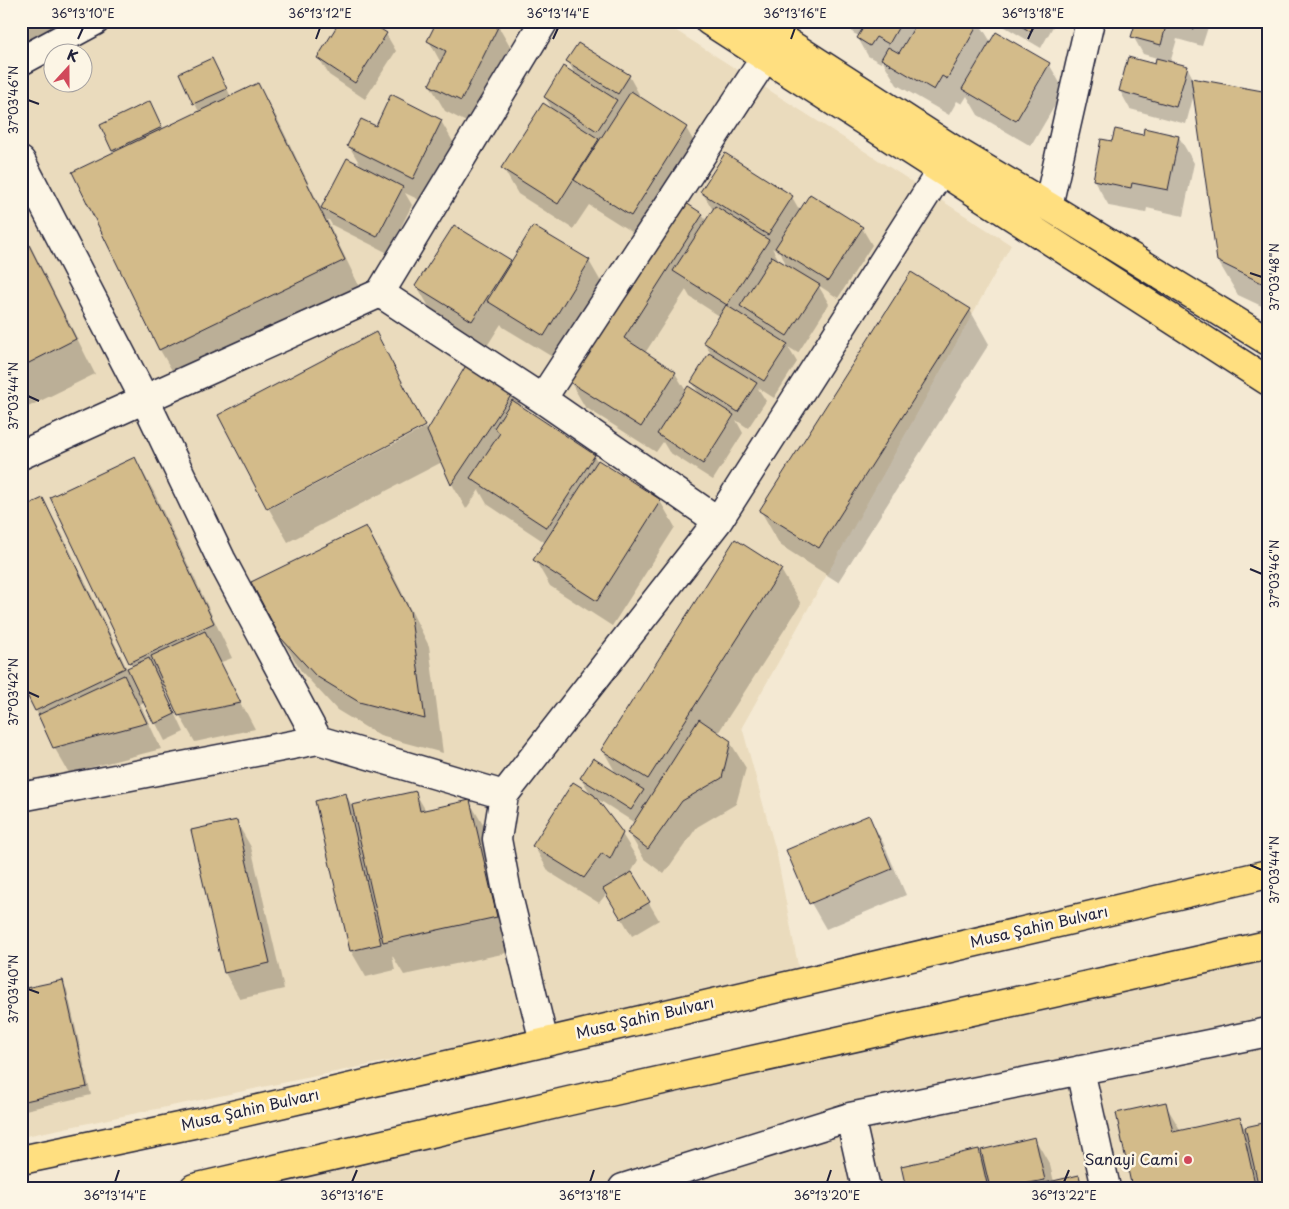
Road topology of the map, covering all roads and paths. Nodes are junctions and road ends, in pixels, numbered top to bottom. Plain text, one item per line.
1 (95, 21) edge
2 (544, 21) edge
3 (708, 21) edge
4 (754, 21) edge
5 (1090, 21) edge
6 (772, 47) junction
7 (21, 61) edge
8 (21, 161) edge
9 (948, 161) junction
10 (1048, 206) junction
11 (380, 293) junction
12 (1268, 341) edge
13 (1268, 381) edge
14 (542, 398) junction
15 (145, 400) junction
16 (21, 455) edge
17 (718, 521) junction
18 (318, 740) junction
19 (504, 795) junction
20 (21, 797) edge
21 (1268, 874) edge
22 (1268, 945) edge
23 (1268, 1032) edge
24 (544, 1042) junction
25 (1080, 1070) junction
26 (850, 1117) junction
27 (21, 1160) edge
28 (194, 1188) edge
29 (623, 1188) edge
30 (866, 1188) edge
31 (1106, 1188) edge

1 - 7 street
2 - 11 street
3 - 6 main road
4 - 6 main road
5 - 10 street
6 - 9 main road
6 - 14 street
8 - 15 street
9 - 10 main road
9 - 13 main road
9 - 17 street
10 - 12 main road
11 - 14 street
11 - 15 street
14 - 17 street
15 - 16 street
15 - 18 street
17 - 19 street
18 - 19 street
18 - 20 street
19 - 24 street
21 - 24 main road, Musa Şahin Bulvarı
22 - 28 main road
23 - 25 street
24 - 27 main road, Musa Şahin Bulvarı
25 - 26 street
25 - 31 street
26 - 29 street
26 - 30 street

